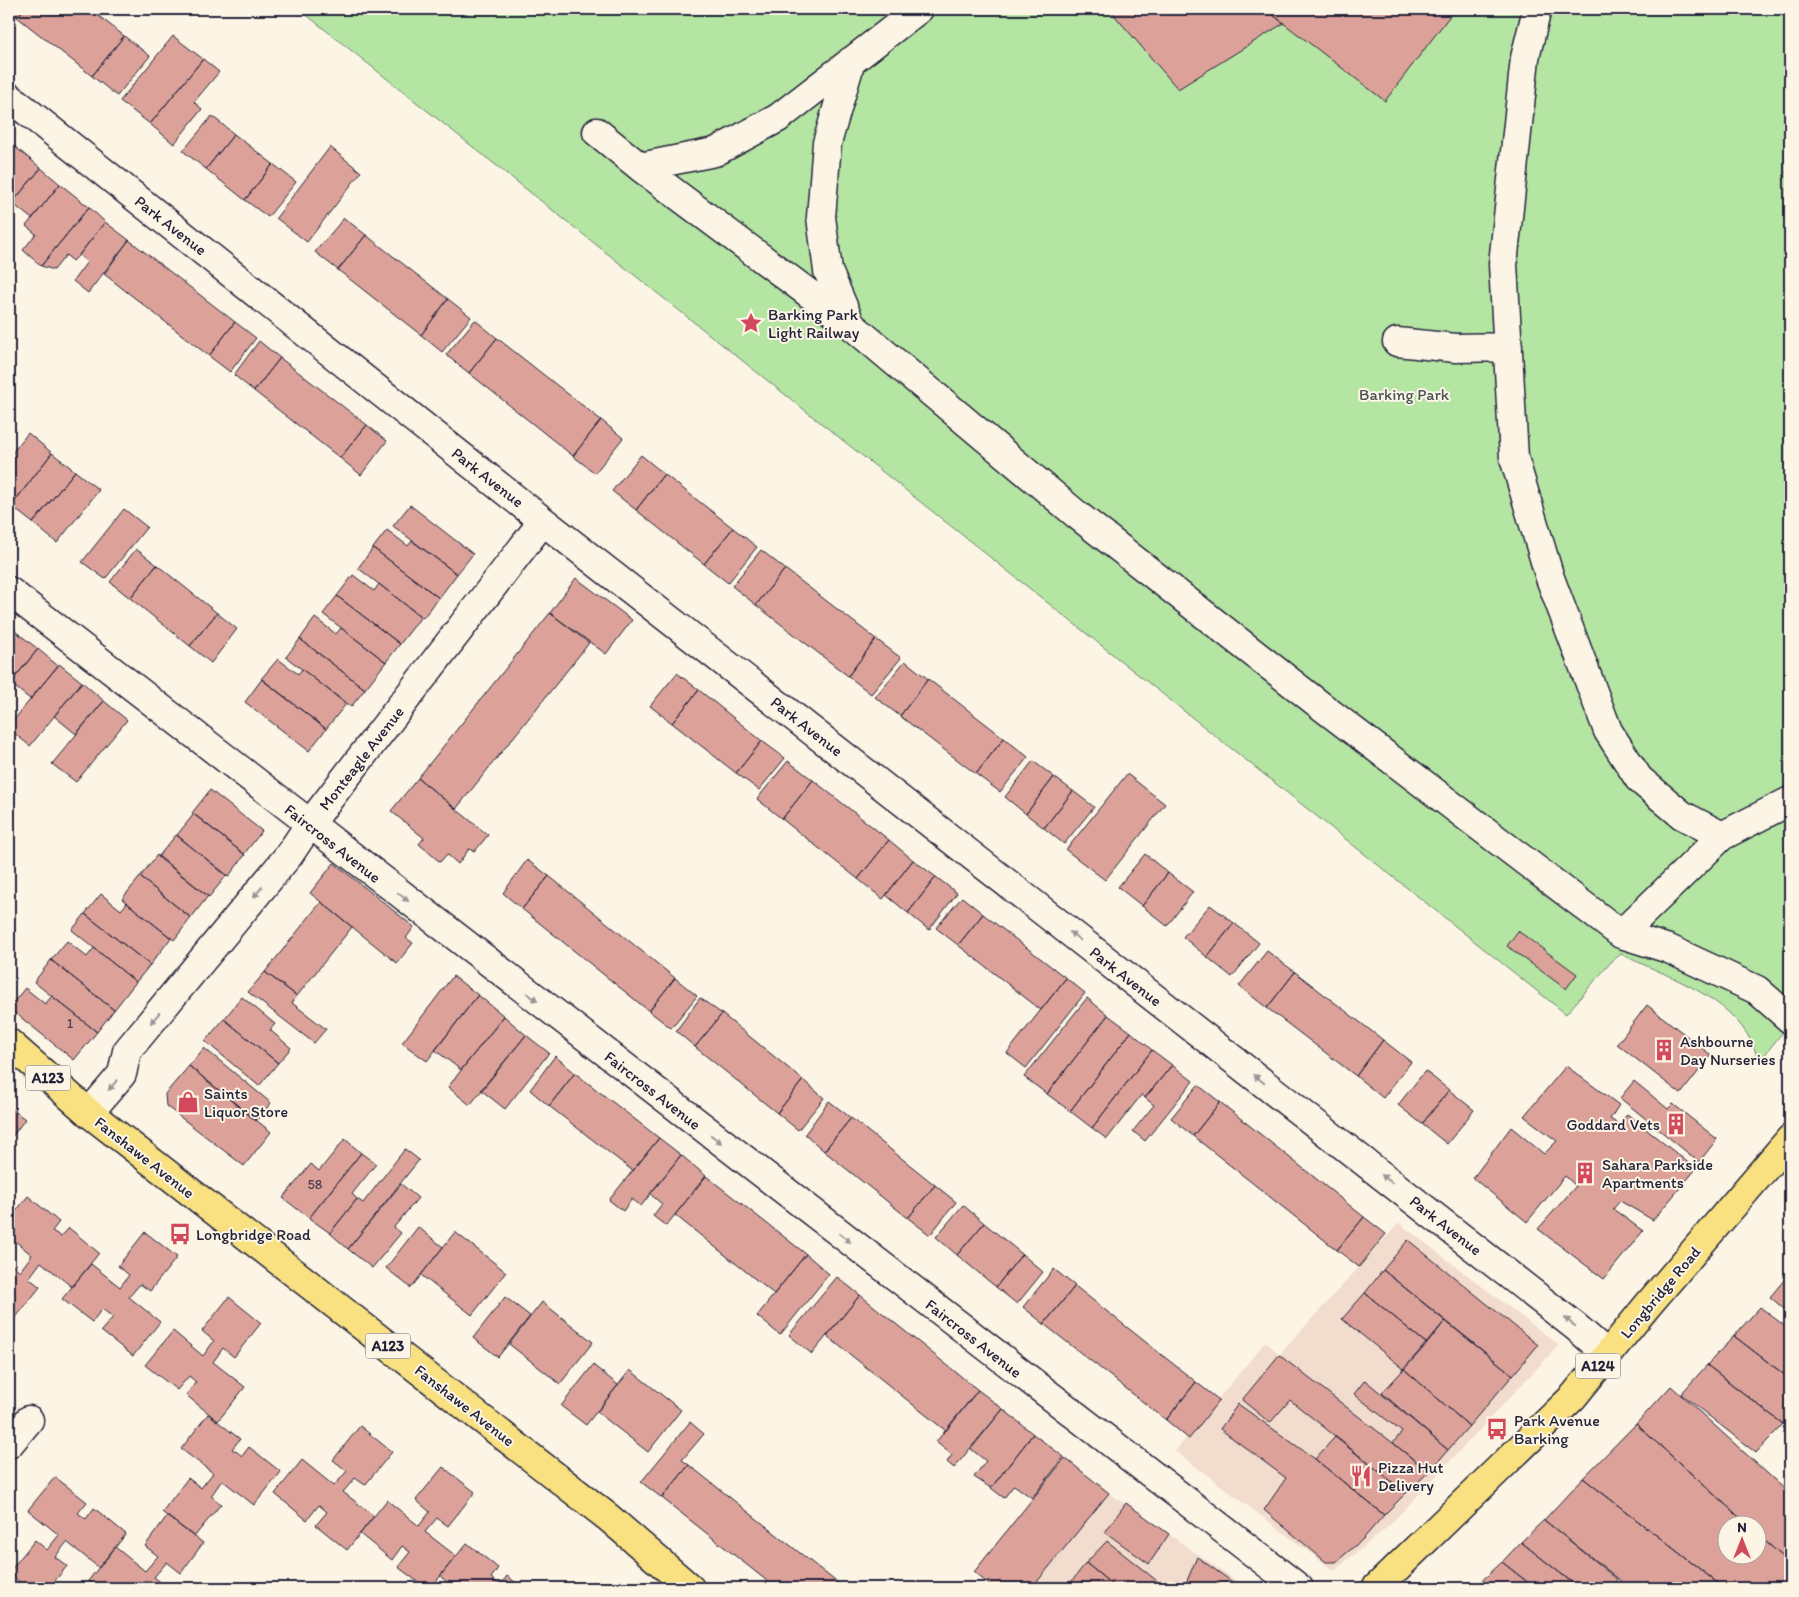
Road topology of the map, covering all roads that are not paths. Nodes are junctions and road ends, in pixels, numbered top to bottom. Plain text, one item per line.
1 (919, 9) edge
2 (1537, 9) edge
3 (851, 61) junction
4 (9, 97) edge
5 (597, 132) dead end
6 (640, 167) junction
7 (851, 325) junction
8 (1397, 342) dead end
9 (1508, 347) junction
10 (543, 521) junction
11 (9, 591) edge
12 (1790, 801) edge
13 (309, 825) junction
14 (1722, 836) junction
15 (1621, 934) junction
16 (1790, 1019) edge
17 (9, 1043) edge
18 (88, 1113) junction
19 (1790, 1139) edge
20 (1607, 1354) junction
21 (29, 1420) dead end
22 (9, 1444) edge
23 (688, 1587) edge
24 (1299, 1588) edge
25 (1376, 1588) edge

1 - 3 street
2 - 9 street
3 - 6 street
3 - 7 street
4 - 10 street, Park Avenue
5 - 6 street
6 - 7 street
7 - 15 street
8 - 9 street
9 - 14 street
10 - 13 street, Monteagle Avenue
20 -> 10 street, Park Avenue
11 - 13 street, Faircross Avenue
12 - 14 street
13 -> 18 street, Monteagle Avenue
13 -> 24 street, Faircross Avenue
14 - 15 street
15 - 16 street
17 - 18 main road, Fanshawe Avenue / A123
18 - 23 main road, Fanshawe Avenue / A123
19 - 20 main road, Longbridge Road / A124
20 - 25 main road, Longbridge Road / A124
21 - 22 street

